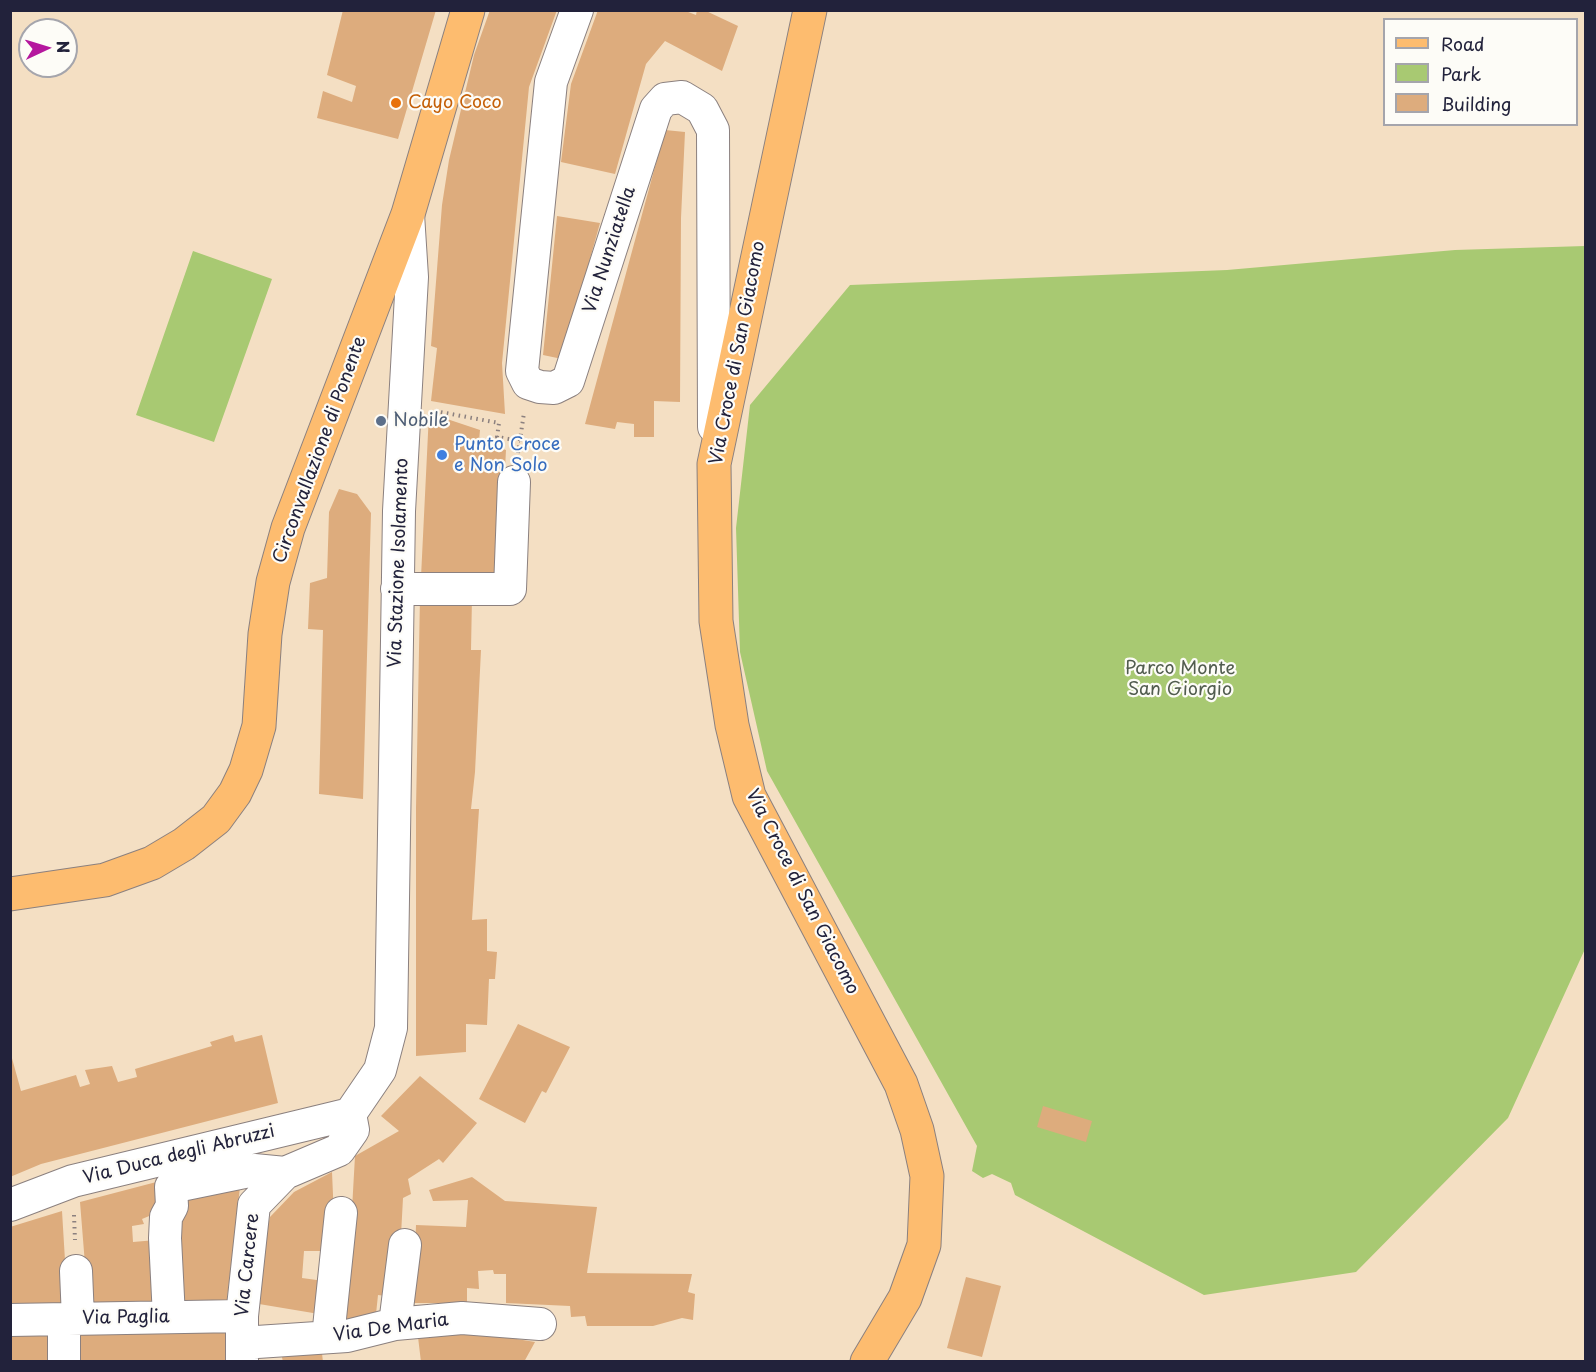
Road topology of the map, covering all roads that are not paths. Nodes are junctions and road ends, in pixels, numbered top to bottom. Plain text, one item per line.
1 (468, 10) edge
2 (577, 10) edge
3 (810, 10) edge
4 (408, 214) junction
5 (714, 464) junction
6 (514, 482) road end
7 (397, 589) junction
8 (10, 894) edge
9 (350, 1114) junction
10 (285, 1173) junction
11 (10, 1205) edge
12 (341, 1213) dead end
13 (405, 1245) dead end
14 (76, 1271) road end
15 (169, 1317) junction
16 (71, 1319) junction
17 (10, 1320) edge
18 (395, 1324) junction
19 (540, 1324) dead end
20 (242, 1340) edge
21 (342, 1345) edge
22 (64, 1362) edge
23 (867, 1362) edge

1 - 4 main road, Via Stazione Isolamento
2 - 5 street, Via Nunziatella
3 - 5 main road, Via Croce di San Giacomo
4 - 7 street, Via Stazione Isolamento
4 - 8 main road, Circonvallazione di Ponente
5 - 23 main road, Via Croce di San Giacomo
6 - 7 street
7 - 9 street, Via Stazione Isolamento
9 - 10 street, Via Carcere
9 - 11 street, Via Duca degli Abruzzi
10 - 15 street
10 - 20 street, Via Carcere
12 - 21 street
13 - 18 street
14 - 16 street
15 - 16 street, Via Paglia
15 - 20 street, Via Paglia
16 - 17 street, Via Paglia
16 - 22 street
18 - 19 street, Via De Maria
18 - 21 street, Via De Maria
20 - 21 street, Via De Maria

